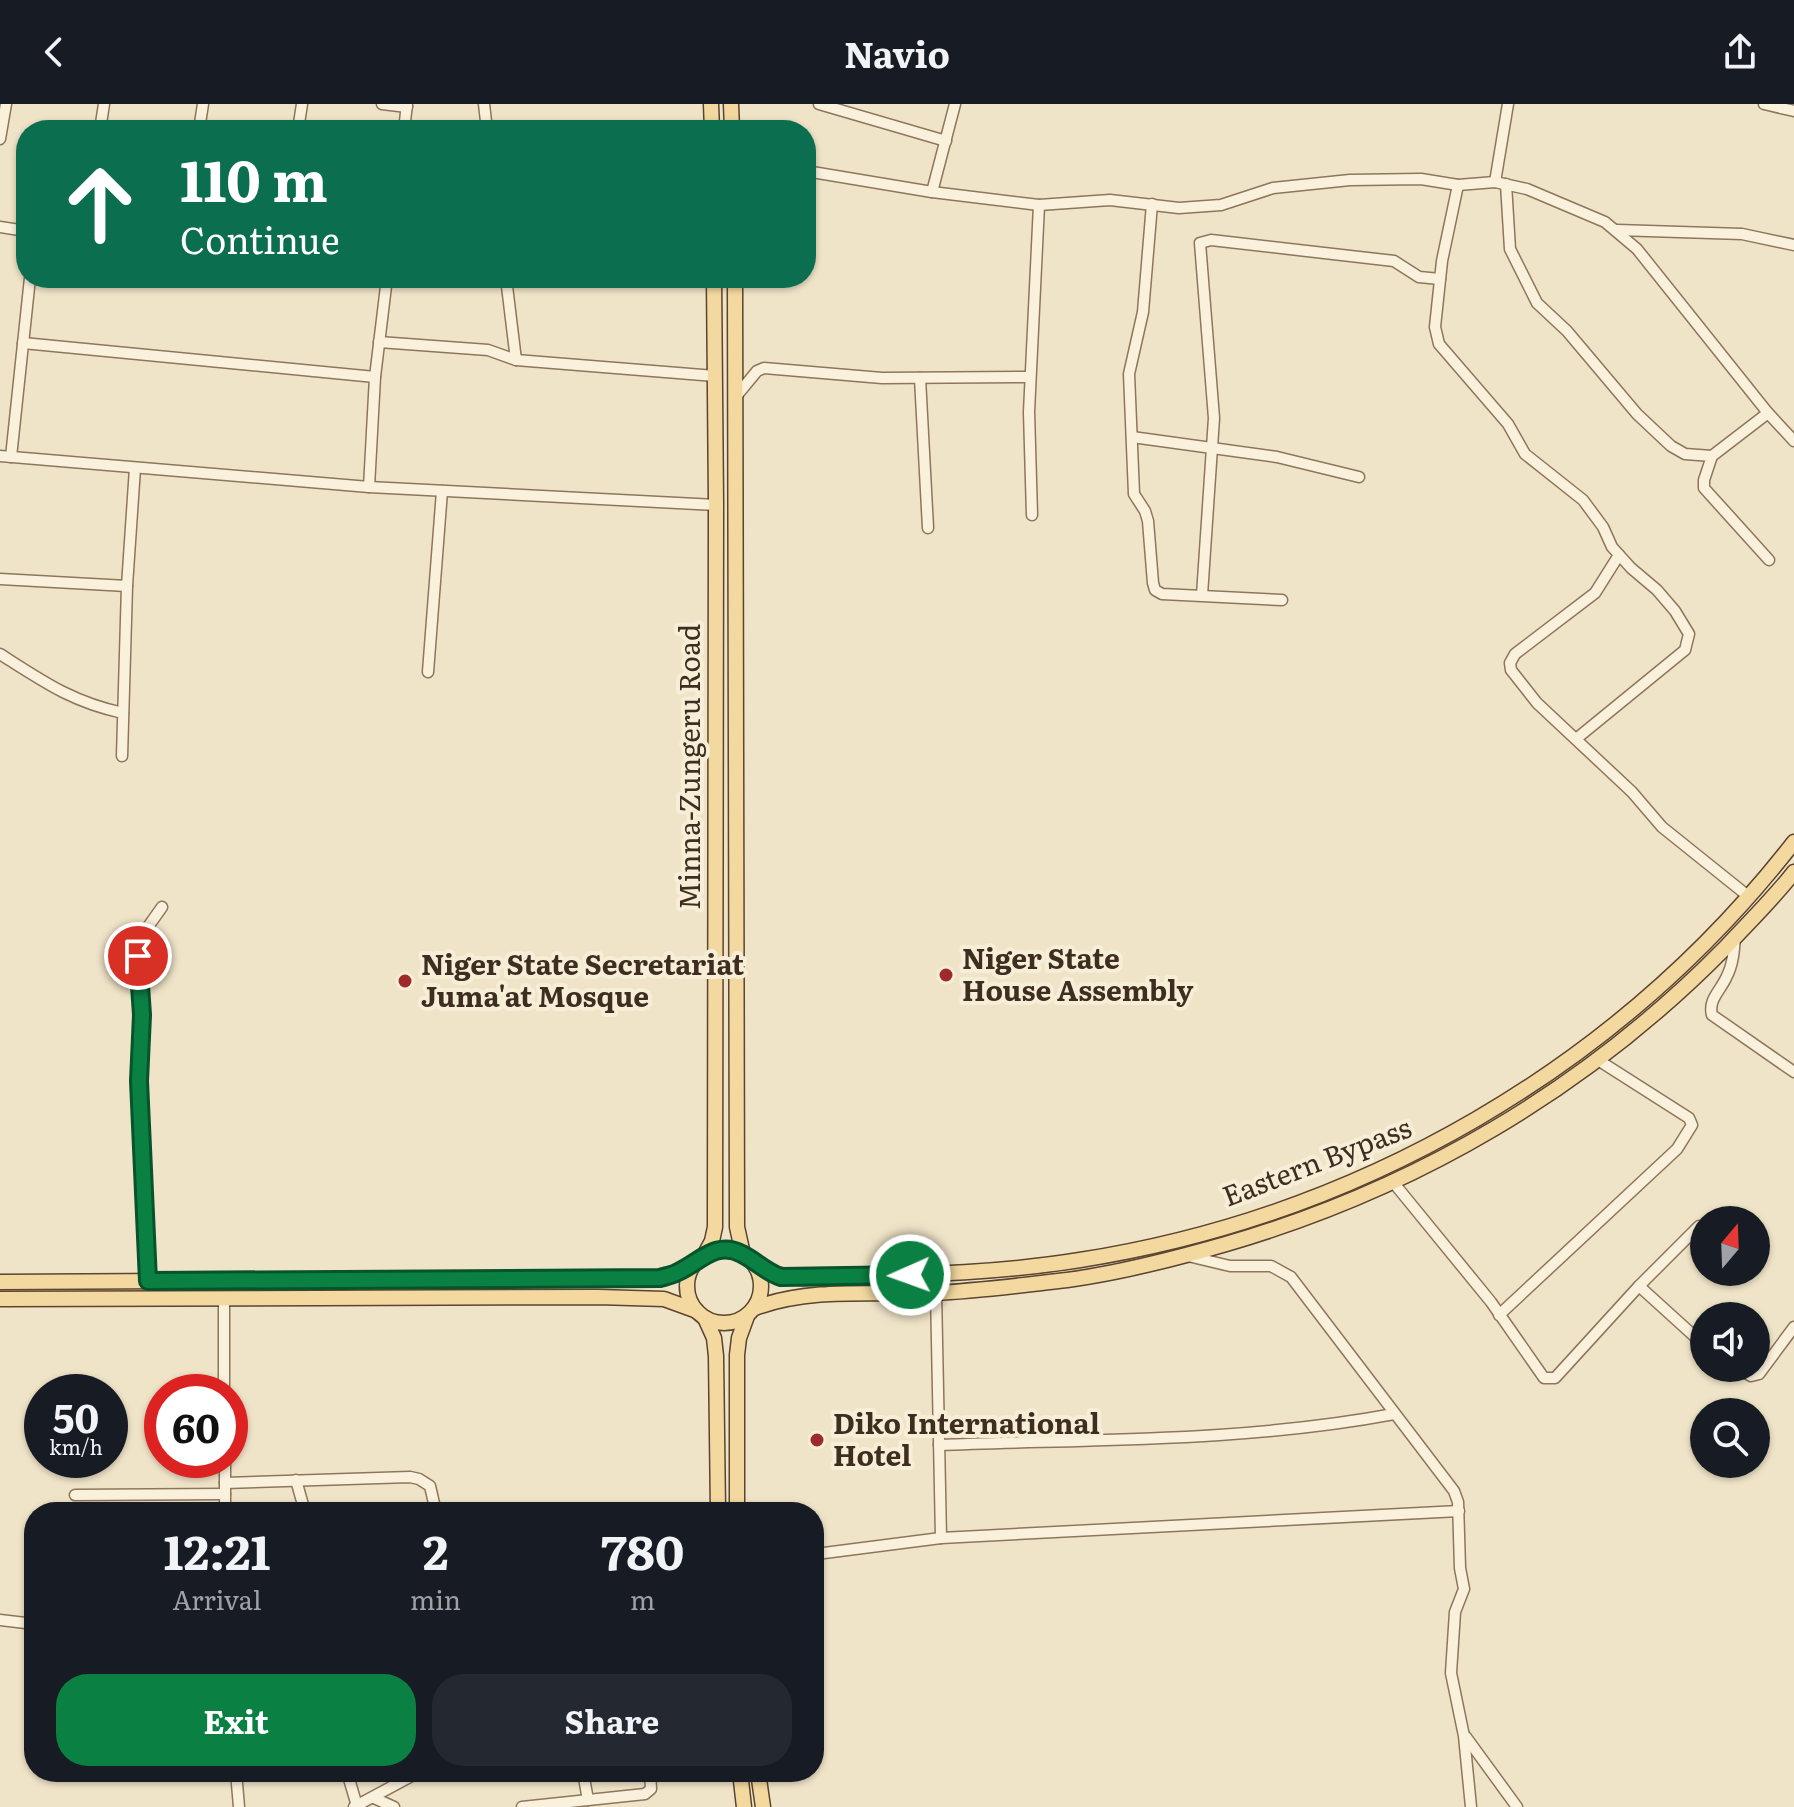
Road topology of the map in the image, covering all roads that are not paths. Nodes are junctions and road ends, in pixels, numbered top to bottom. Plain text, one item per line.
1 (6, 104) edge
2 (382, 104) edge
3 (819, 104) edge
4 (955, 104) edge
5 (1508, 104) edge
6 (1764, 104) edge
7 (407, 106) edge
8 (1794, 111) edge
9 (0, 139) edge
10 (946, 141) junction
11 (816, 173) edge
12 (1501, 183) junction
13 (1458, 185) junction
14 (932, 192) junction
15 (1152, 204) junction
16 (1039, 205) junction
17 (1617, 230) junction
18 (1794, 245) edge
19 (1440, 279) junction
20 (29, 288) edge
21 (386, 288) edge
22 (507, 288) edge
23 (714, 288) edge
24 (735, 288) edge
25 (379, 342) junction
26 (23, 343) junction
27 (516, 360) junction
28 (715, 376) junction
29 (375, 377) junction
30 (1030, 377) junction
31 (920, 378) junction
32 (738, 394) junction
33 (1768, 413) junction
34 (1132, 437) junction
35 (1794, 441) edge
36 (1212, 448) junction
37 (1712, 456) junction
38 (5, 457) edge
39 (135, 468) junction
40 (1359, 477) dead end
41 (369, 487) junction
42 (442, 491) junction
43 (716, 505) junction
44 (1032, 515) dead end
45 (928, 528) dead end
46 (1619, 555) junction
47 (1769, 560) dead end
48 (0, 579) edge
49 (127, 586) junction
50 (1202, 595) junction
51 (1282, 600) dead end
52 (0, 654) edge
53 (428, 672) dead end
54 (716, 696) junction
55 (735, 696) junction
56 (123, 713) junction
57 (1576, 739) junction
58 (122, 756) dead end
59 (1794, 842) edge
60 (1794, 872) edge
61 (1748, 896) junction
62 (162, 907) dead end
63 (1735, 937) junction
64 (1598, 1060) junction
65 (1794, 1072) edge
66 (1393, 1182) junction
67 (1690, 1235) edge
68 (1186, 1256) junction
69 (700, 1259) junction
70 (748, 1259) junction
71 (148, 1281) junction
72 (0, 1282) edge
73 (1639, 1286) junction
74 (936, 1292) junction
75 (224, 1298) junction
76 (0, 1299) edge
77 (751, 1312) junction
78 (701, 1315) junction
79 (1499, 1315) junction
80 (1794, 1327) edge
81 (1690, 1332) edge
82 (1770, 1359) edge
83 (224, 1374) edge
84 (1394, 1414) junction
85 (939, 1445) junction
86 (225, 1478) edge
87 (296, 1480) junction
88 (225, 1488) junction
89 (75, 1495) dead end
90 (225, 1502) edge
91 (302, 1502) edge
92 (434, 1502) edge
93 (718, 1502) edge
94 (737, 1502) edge
95 (1459, 1511) junction
96 (941, 1538) junction
97 (824, 1553) dead end
98 (0, 1620) edge
99 (24, 1623) edge
100 (1464, 1736) junction
101 (237, 1782) edge
102 (350, 1782) edge
103 (402, 1782) edge
104 (586, 1782) edge
105 (650, 1782) edge
106 (741, 1782) edge
107 (759, 1782) edge
108 (374, 1798) junction
109 (593, 1802) edge
110 (356, 1806) edge
111 (239, 1807) edge
112 (394, 1807) edge
113 (522, 1807) edge
114 (744, 1807) edge
115 (763, 1807) edge
116 (1471, 1807) edge
117 (1517, 1807) edge

1 - 9 street
2 - 7 street
3 - 10 street
4 - 10 street
5 - 12 street
6 - 8 street
10 - 14 street
11 - 14 street
12 - 13 street
12 - 17 street
12 - 37 street
13 - 15 street
13 - 19 street
14 - 16 street
15 - 16 street
15 - 34 street
16 - 30 street
17 - 18 street
17 - 33 street
19 - 36 street
19 - 46 street
20 - 26 street
21 - 25 street
22 - 27 street
23 - 28 main road, Minna-Zungeru Road
24 - 32 main road, Minna-Zungeru Road
25 - 27 street
25 - 29 street
26 - 29 street
26 - 38 street
27 - 28 street
28 - 43 main road, Minna-Zungeru Road
29 - 41 street
30 - 31 street
30 - 44 street
31 - 32 street
31 - 45 street
32 - 55 main road, Minna-Zungeru Road
33 - 35 street
33 - 37 street
34 - 36 street
34 - 50 street
36 - 40 street
36 - 50 street
37 - 47 street
38 - 39 street
39 - 41 street
39 - 49 street
41 - 42 street
42 - 43 street
42 - 53 street
43 - 54 main road, Minna-Zungeru Road
46 - 57 street
46 - 57 street
48 - 49 street
49 - 56 street
50 - 51 street
52 - 56 street
54 - 55 main road
54 - 69 main road, Minna-Zungeru Road
55 - 70 main road, Minna-Zungeru Road
56 - 58 street
57 - 61 street
59 - 61 main road, Eastern Bypass
60 - 63 main road, Eastern Bypass
61 - 70 main road, Eastern Bypass
62 - 71 street
63 - 64 main road, Eastern Bypass
63 - 65 street
64 - 66 main road, Eastern Bypass
64 - 79 street
66 - 68 main road, Eastern Bypass
66 - 79 street
67 - 73 street
68 - 74 main road, Eastern Bypass
68 - 84 street
69 - 70 main road
69 - 71 main road
69 - 78 main road
70 - 77 main road
71 - 72 main road
73 - 79 street
73 - 81 street
74 - 77 main road, Eastern Bypass
74 - 85 street
75 - 76 main road
75 - 78 main road
75 - 83 street
77 - 78 main road
77 - 94 main road
78 - 93 main road
80 - 82 street
84 - 85 street
84 - 95 street
85 - 96 street
86 - 88 street
87 - 88 street
87 - 91 street
87 - 92 street
88 - 89 street
88 - 90 street
95 - 96 street
95 - 100 street
96 - 97 street
98 - 99 street
100 - 116 street
100 - 117 street
101 - 111 street
102 - 110 street
103 - 108 street
104 - 109 street
105 - 109 street
106 - 114 main road
107 - 115 main road
108 - 110 street
108 - 112 street
109 - 113 street

